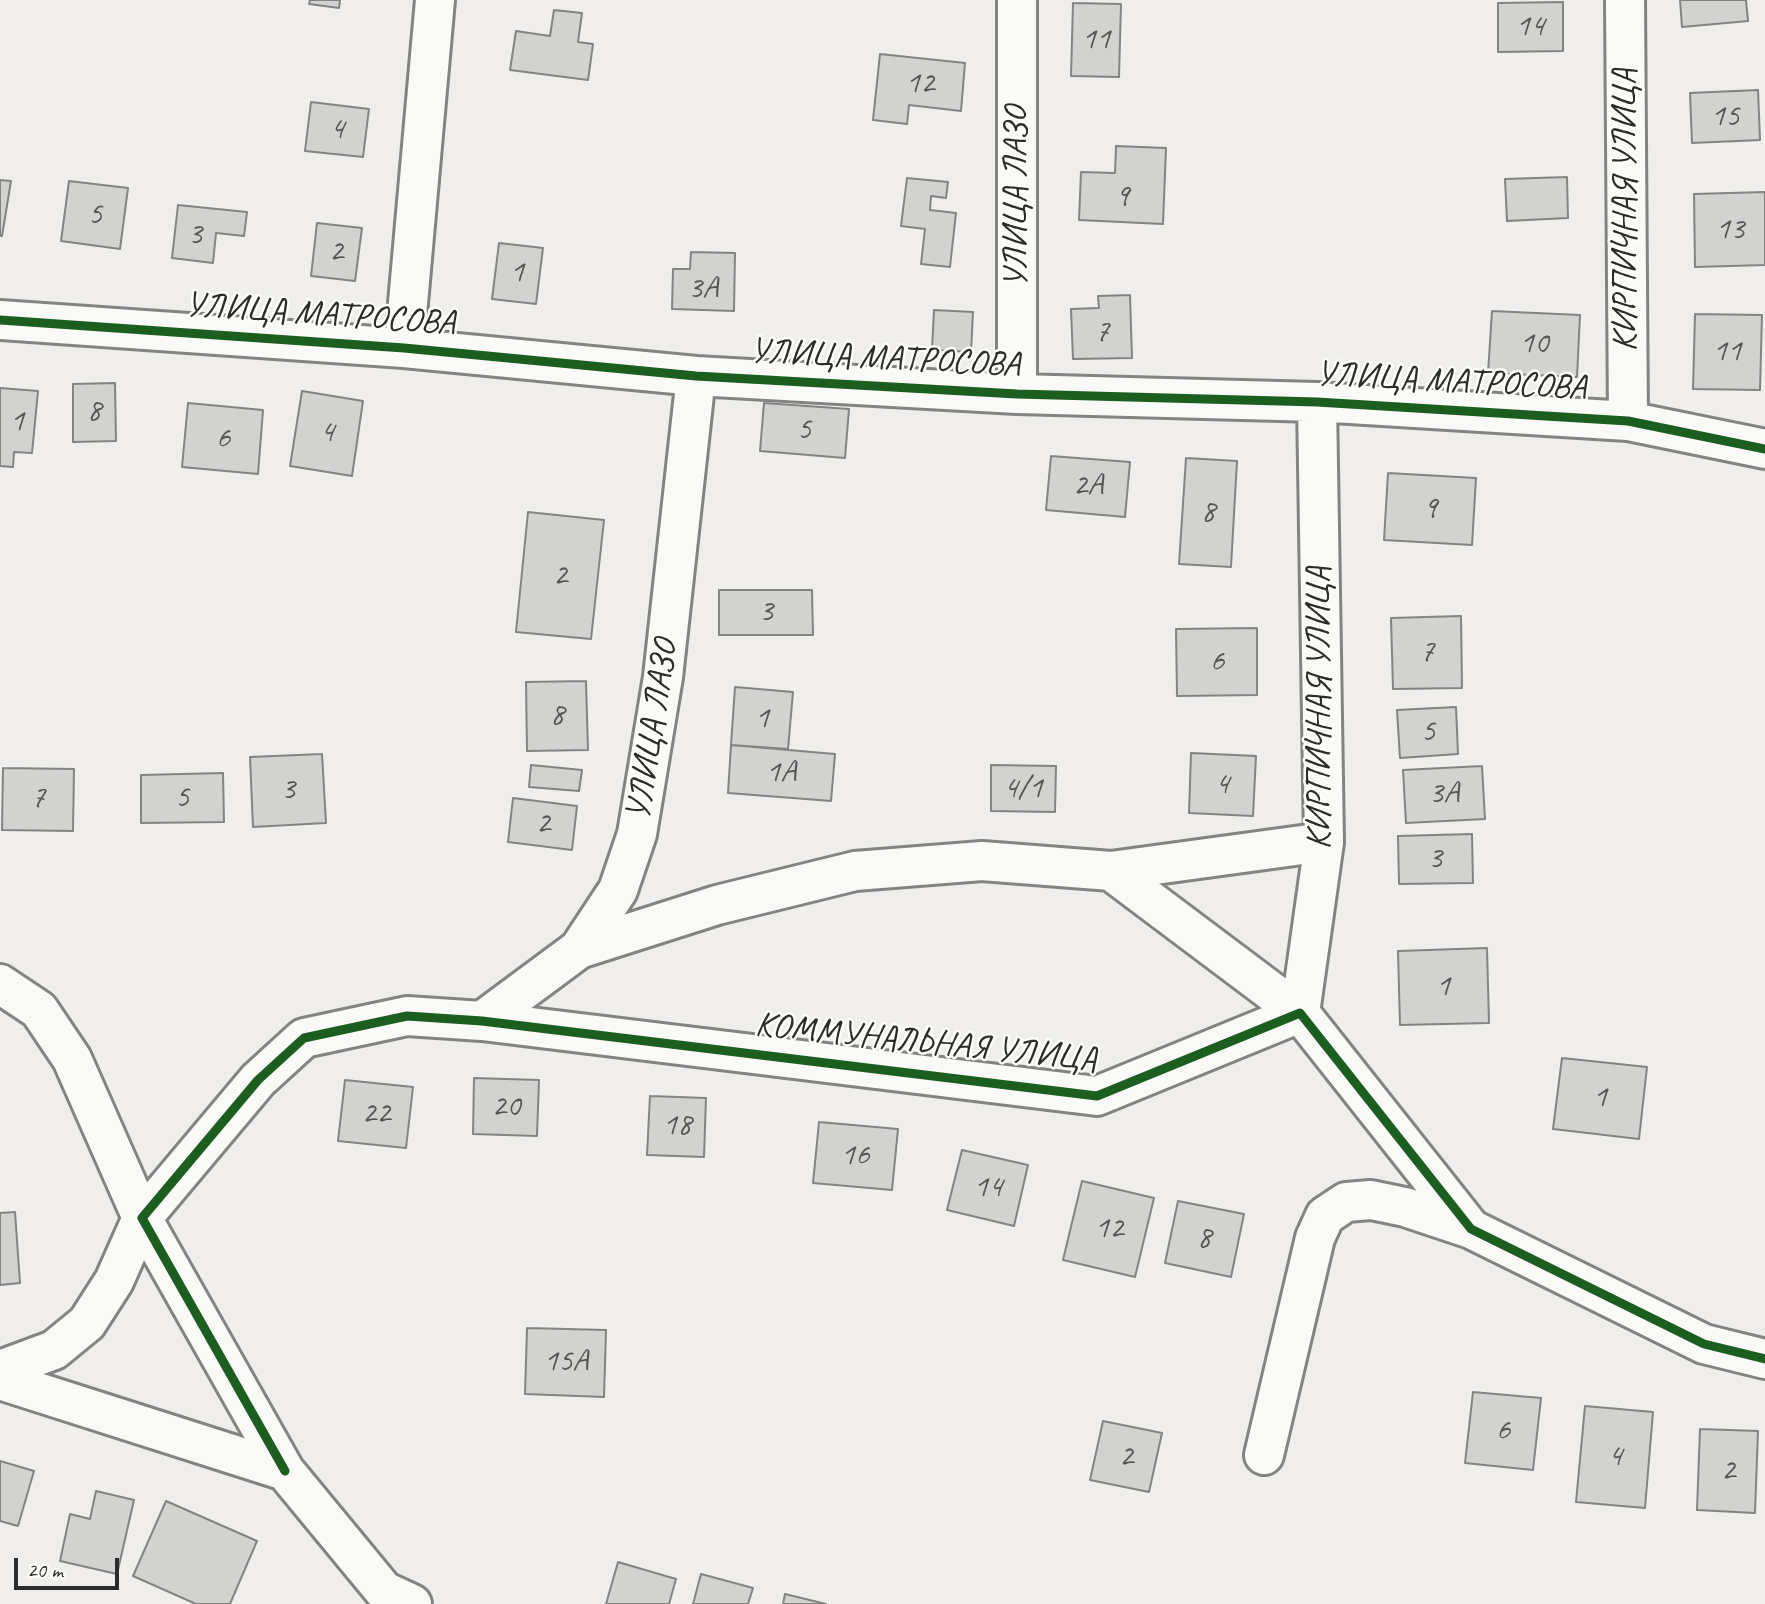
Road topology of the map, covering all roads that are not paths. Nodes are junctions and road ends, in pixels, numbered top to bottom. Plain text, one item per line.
1 (435, 0) edge
2 (1017, 0) edge
3 (1625, 0) edge
4 (0, 320) edge
5 (404, 348) junction
6 (696, 376) junction
7 (1017, 394) junction
8 (1317, 402) junction
9 (1628, 421) junction
10 (1765, 449) edge
11 (1324, 842) junction
12 (1111, 870) junction
13 (579, 949) junction
14 (0, 984) edge
15 (1300, 1013) junction
16 (482, 1021) junction
17 (142, 1218) junction
18 (1471, 1229) junction
19 (1765, 1359) edge
20 (0, 1370) edge
21 (0, 1380) edge
22 (1264, 1455) dead end
23 (285, 1471) junction
24 (395, 1600) edge

1 - 5 street
2 - 7 street, УЛИЦА ЛАЗО
3 - 9 street, КИРПИЧНАЯ УЛИЦА
4 - 5 street, УЛИЦА МАТРОСОВА
5 - 6 street, УЛИЦА МАТРОСОВА
6 - 7 street, УЛИЦА МАТРОСОВА
6 - 13 street, УЛИЦА ЛАЗО
7 - 8 street, УЛИЦА МАТРОСОВА
8 - 9 street, УЛИЦА МАТРОСОВА
8 - 11 street, КИРПИЧНАЯ УЛИЦА
9 - 10 street, УЛИЦА МАТРОСОВА
11 - 12 street
11 - 15 street, КИРПИЧНАЯ УЛИЦА
12 - 13 street
12 - 15 street
13 - 16 street, УЛИЦА ЛАЗО
14 - 17 street
15 - 16 street, КОММУНАЛЬНАЯ УЛИЦА
15 - 18 street
16 - 17 street, КОММУНАЛЬНАЯ УЛИЦА
17 - 20 street, КОММУНАЛЬНАЯ УЛИЦА
17 - 23 street
18 - 19 street
18 - 22 street
21 - 23 street
23 - 24 street

